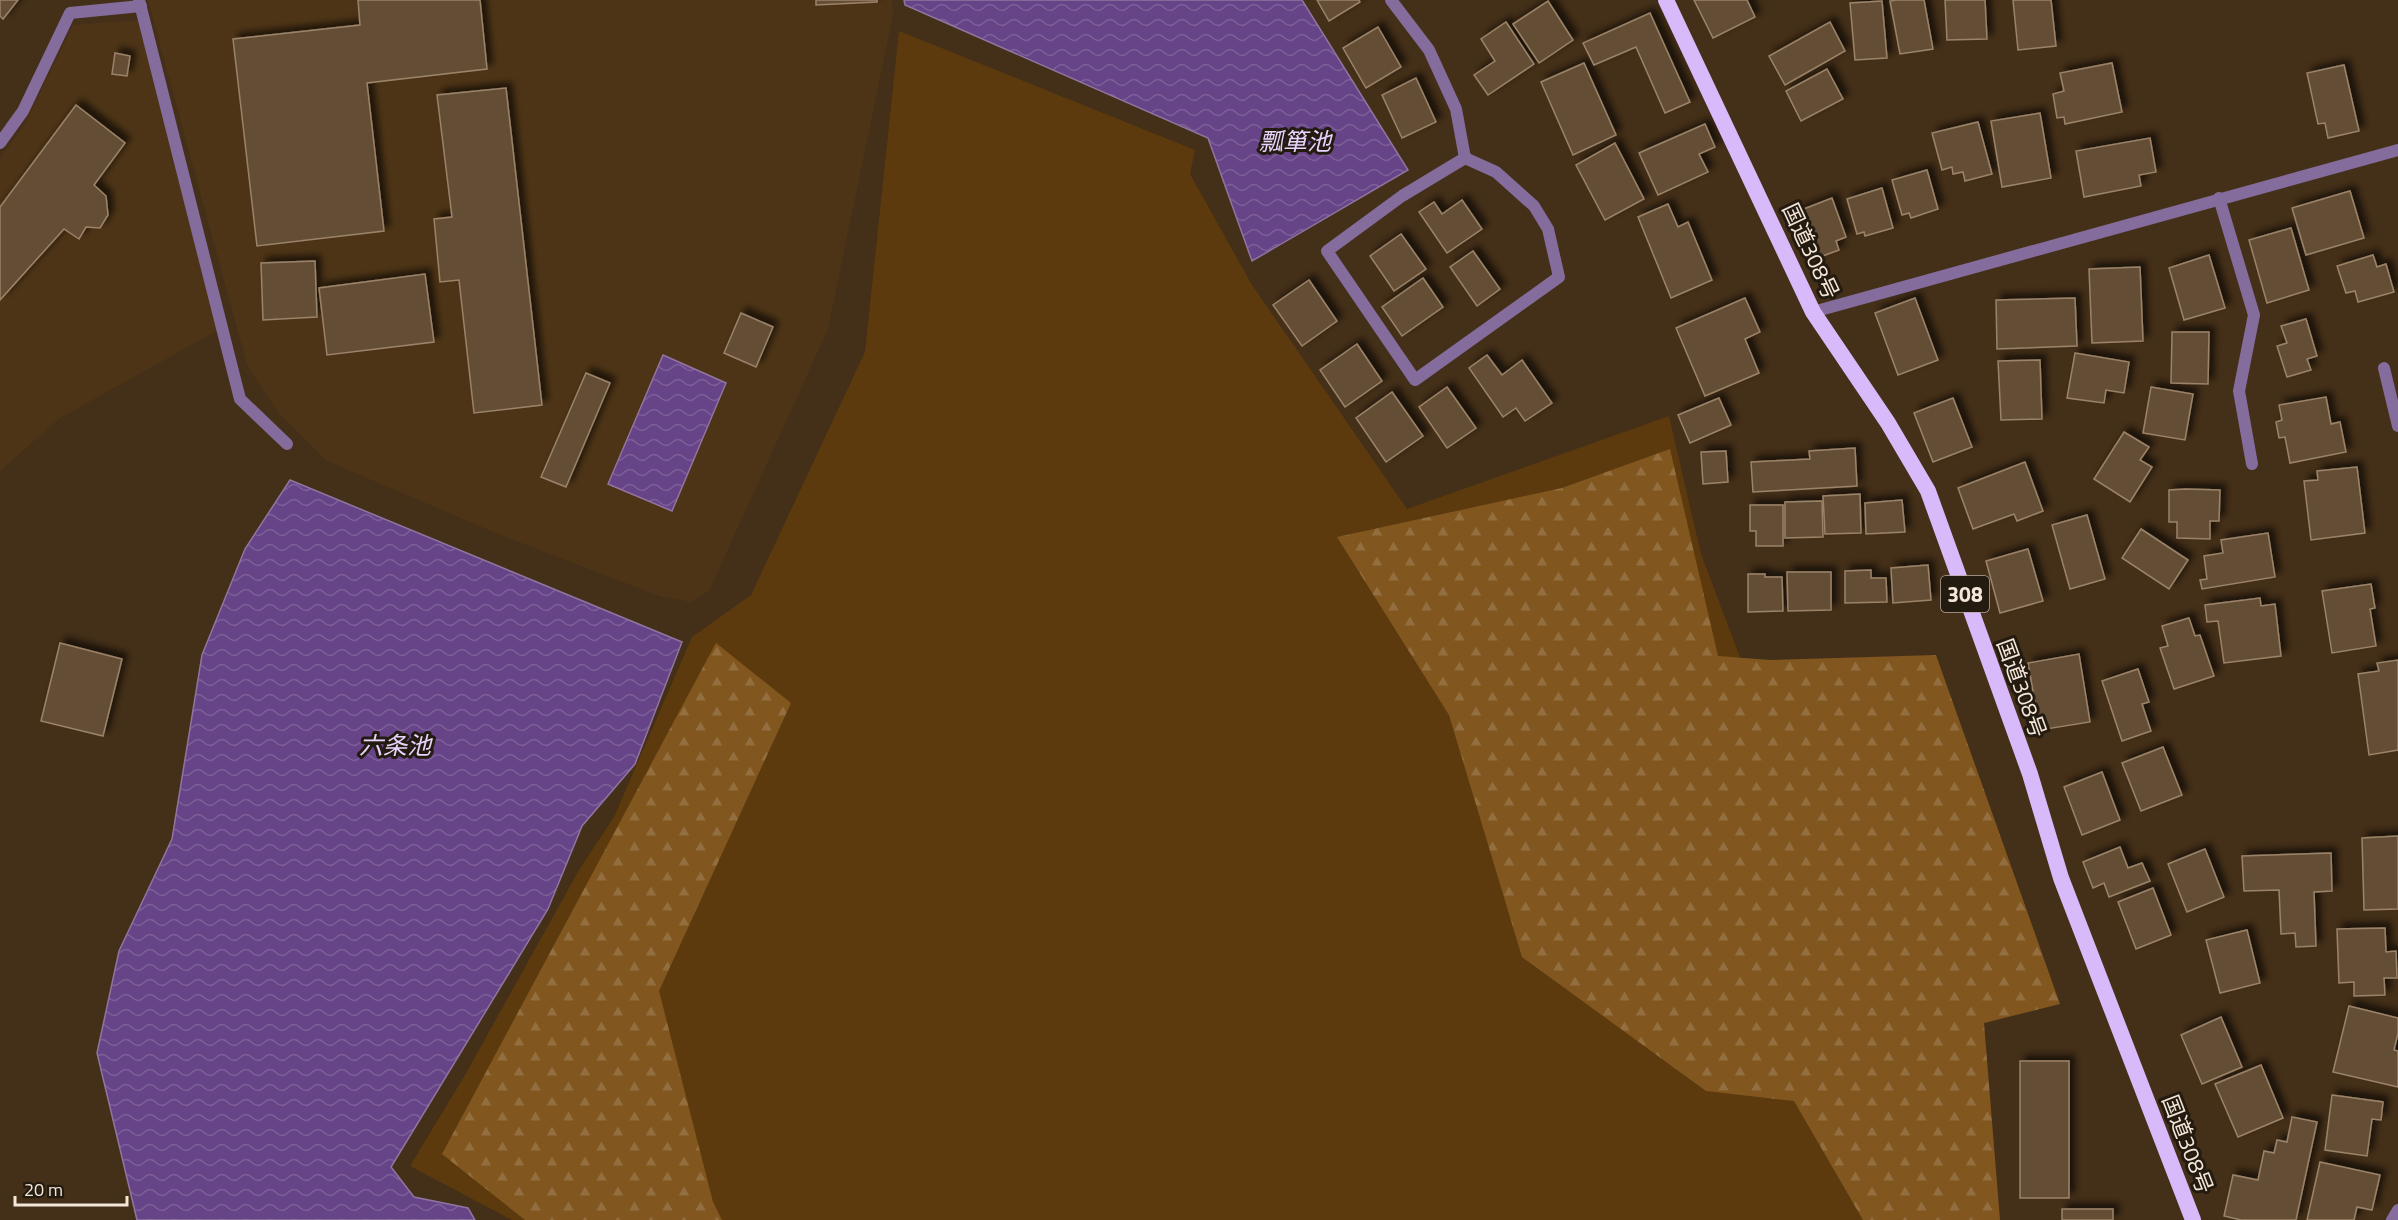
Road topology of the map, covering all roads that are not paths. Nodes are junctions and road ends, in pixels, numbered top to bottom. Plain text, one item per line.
1 (1391, 0) edge
2 (1666, 0) edge
3 (140, 3) edge
4 (0, 143) edge
5 (2398, 150) edge
6 (1465, 158) junction
7 (2219, 198) junction
8 (1813, 312) junction
9 (2384, 368) dead end
10 (2398, 426) edge
11 (287, 444) dead end
12 (2252, 464) dead end
13 (2398, 1210) edge
14 (2193, 1220) edge
15 (2392, 1220) edge

1 - 6 street
2 - 8 highway, 国道308号 / 308
3 - 4 street
3 - 11 street
5 - 7 street
6 - 6 street
7 - 8 street
7 - 12 street
8 - 14 highway, 国道308号 / 308
9 - 10 street
13 - 15 street

